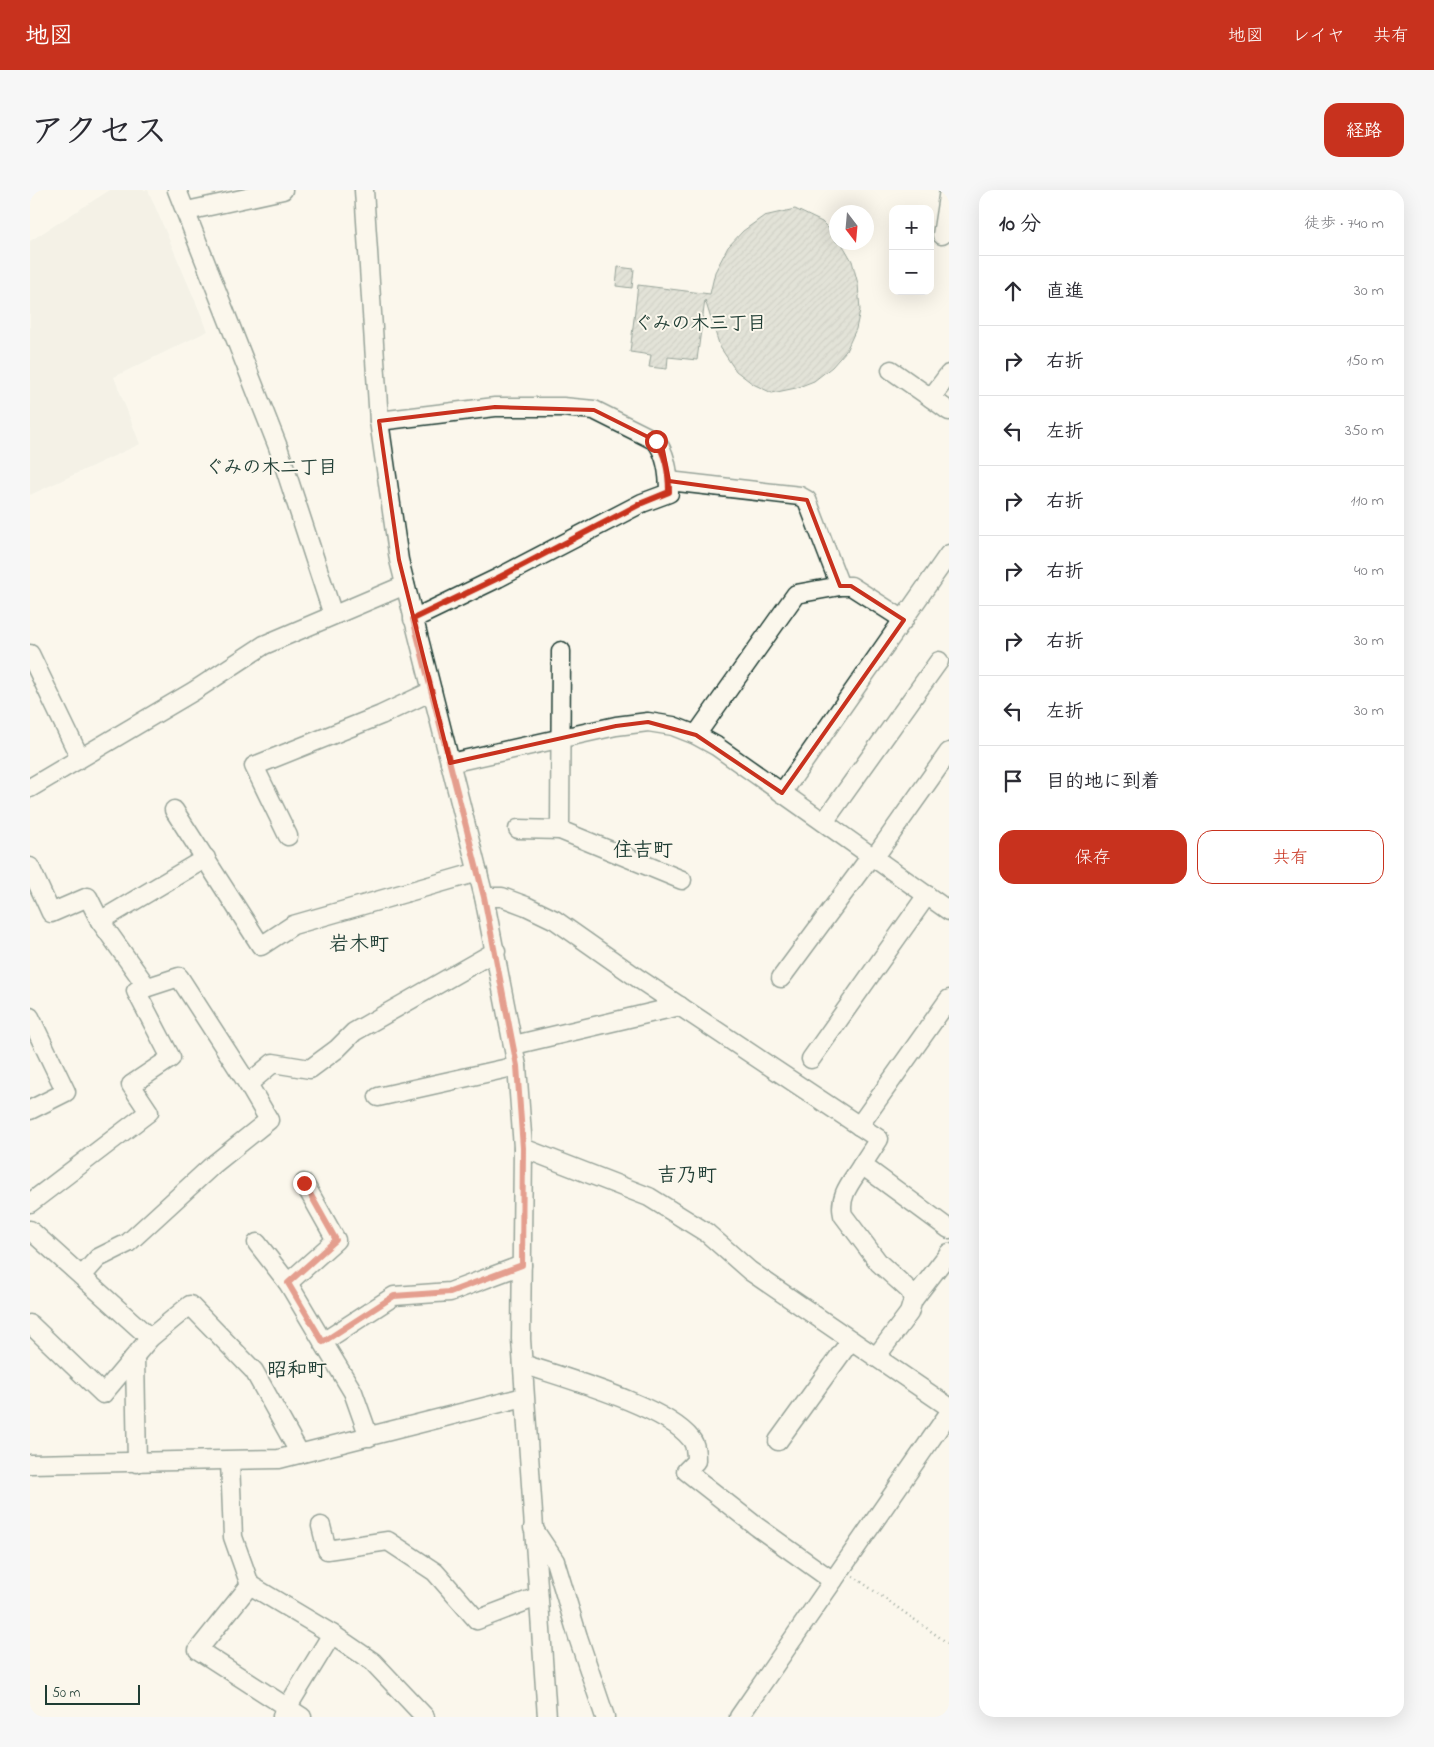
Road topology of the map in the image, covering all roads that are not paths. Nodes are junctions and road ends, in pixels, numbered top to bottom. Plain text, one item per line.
1 (177, 190) edge
2 (282, 190) edge
3 (364, 190) edge
4 (949, 190) edge
5 (187, 211) junction
6 (942, 234) dead end
7 (891, 370) dead end
8 (949, 374) edge
9 (931, 398) junction
10 (949, 411) edge
11 (379, 421) junction
12 (669, 481) junction
13 (949, 554) edge
14 (405, 585) junction
15 (840, 586) junction
16 (334, 615) junction
17 (413, 619) junction
18 (904, 620) junction
19 (560, 651) dead end
20 (30, 654) edge
21 (939, 661) dead end
22 (432, 691) junction
23 (696, 735) junction
24 (561, 738) junction
25 (949, 752) edge
26 (80, 758) junction
27 (450, 763) junction
28 (30, 788) edge
29 (782, 793) junction
30 (174, 810) dead end
31 (824, 822) junction
32 (518, 829) dead end
33 (560, 830) junction
34 (288, 836) dead end
35 (872, 857) junction
36 (206, 858) junction
37 (30, 867) edge
38 (478, 872) junction
39 (682, 880) dead end
40 (927, 895) junction
41 (484, 897) junction
42 (949, 911) edge
43 (100, 921) junction
44 (496, 951) junction
45 (781, 978) dead end
46 (147, 987) junction
47 (949, 999) edge
48 (680, 1006) junction
49 (30, 1017) edge
50 (514, 1045) junction
51 (811, 1059) dead end
52 (517, 1066) junction
53 (248, 1084) junction
54 (378, 1098) dead end
55 (30, 1110) edge
56 (859, 1126) junction
57 (523, 1148) junction
58 (862, 1165) junction
59 (304, 1183) dead end
60 (30, 1203) edge
61 (949, 1229) edge
62 (30, 1230) edge
63 (257, 1244) dead end
64 (949, 1253) edge
65 (522, 1265) junction
66 (82, 1276) junction
67 (288, 1283) junction
68 (914, 1300) junction
69 (30, 1324) edge
70 (150, 1338) junction
71 (851, 1340) junction
72 (323, 1342) junction
73 (135, 1357) junction
74 (876, 1357) junction
75 (523, 1364) junction
76 (524, 1397) junction
77 (949, 1407) edge
78 (949, 1414) edge
79 (368, 1437) junction
80 (778, 1441) dead end
81 (300, 1454) junction
82 (32, 1460) edge
83 (230, 1461) junction
84 (137, 1463) junction
85 (321, 1526) dead end
86 (533, 1527) junction
87 (838, 1575) junction
88 (250, 1585) junction
89 (538, 1597) junction
90 (332, 1634) junction
91 (291, 1714) edge
92 (425, 1717) edge
93 (546, 1717) edge
94 (605, 1717) edge
95 (739, 1717) edge

1 - 5 street
2 - 5 street
3 - 11 street
4 - 6 street
5 - 16 street
7 - 9 street
8 - 9 street
9 - 10 street
11 - 12 street
11 - 14 street
12 - 15 street
12 - 17 street
13 - 18 street
14 - 16 street
14 - 17 street
15 - 18 street
15 - 23 street
16 - 26 street
17 - 22 street
18 - 29 street
19 - 24 street
20 - 26 street
21 - 31 street
22 - 27 street
22 - 34 street
23 - 24 street
23 - 29 street
24 - 27 street
24 - 33 street
25 - 35 street
26 - 28 street
27 - 38 street
29 - 31 street
30 - 36 street
31 - 35 street
32 - 33 street
33 - 39 street
35 - 40 street
35 - 45 street
36 - 38 street
36 - 43 street
37 - 43 street
38 - 41 street
40 - 42 street
40 - 51 street
41 - 44 street
41 - 48 street
43 - 46 street
44 - 50 street
44 - 53 street
46 - 53 street
46 - 60 street
47 - 56 street
48 - 50 street
48 - 56 street
49 - 55 street
50 - 52 street
52 - 54 street
52 - 57 street
53 - 66 street
56 - 58 street
57 - 65 street
57 - 71 street
58 - 61 street
58 - 68 street
59 - 67 street
62 - 66 street
63 - 67 street
64 - 68 street
65 - 72 street
65 - 75 street
66 - 70 street
67 - 72 street
68 - 74 street
69 - 73 street
70 - 73 street
70 - 81 street
71 - 74 street
71 - 80 street
72 - 79 street
73 - 84 street
74 - 77 street
75 - 76 street
75 - 87 street
76 - 79 street
76 - 86 street
78 - 87 street
79 - 81 street
81 - 83 street
82 - 84 street
83 - 84 street
83 - 88 street
85 - 89 street
86 - 89 street
86 - 94 street
87 - 95 street
88 - 90 street
88 - 91 street
89 - 93 street
90 - 91 street
90 - 92 street

